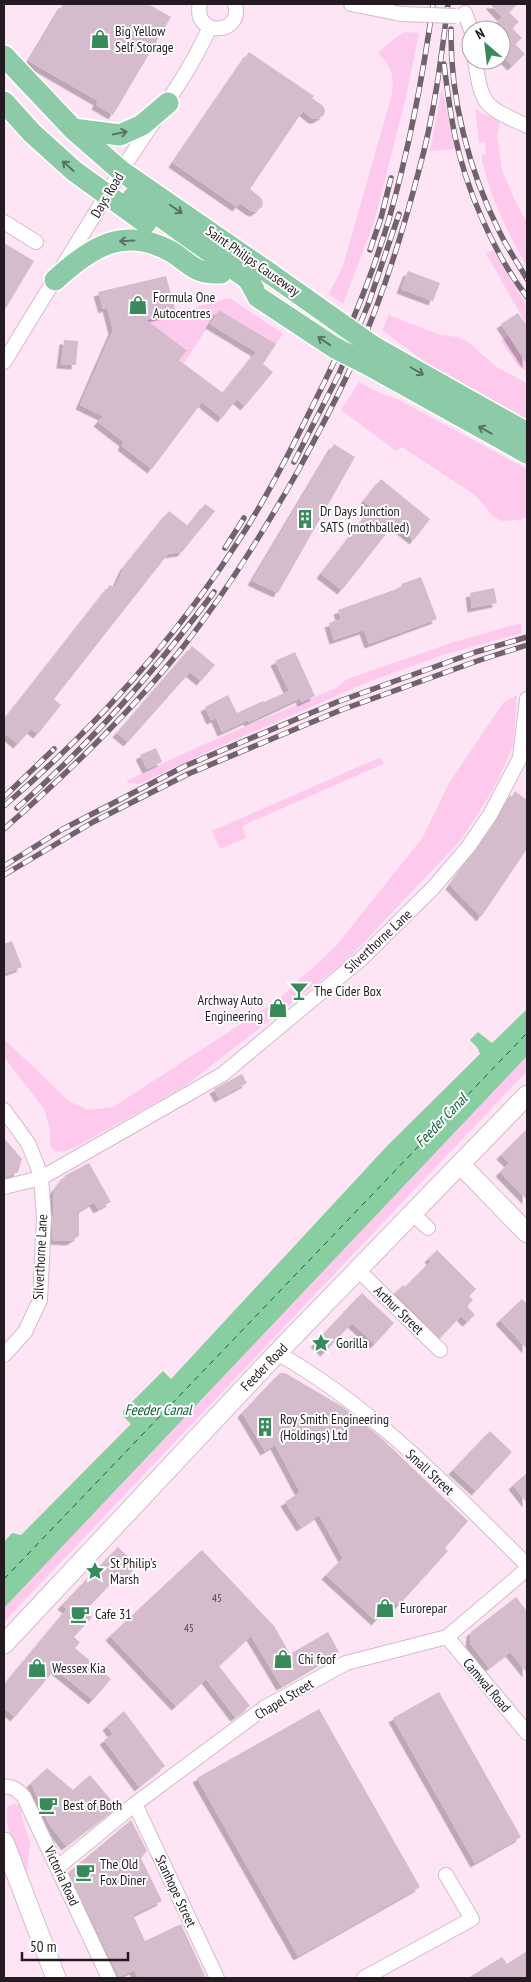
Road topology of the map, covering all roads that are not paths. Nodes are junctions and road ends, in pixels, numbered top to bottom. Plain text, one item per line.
1 (200, 4) edge
2 (351, 4) edge
3 (238, 5) edge
4 (463, 11) edge
5 (210, 27) junction
6 (4, 56) edge
7 (4, 68) edge
8 (476, 70) edge
9 (4, 102) edge
10 (168, 103) junction
11 (527, 126) edge
12 (73, 128) junction
13 (114, 183) junction
14 (4, 222) edge
15 (36, 242) dead end
16 (221, 273) junction
17 (56, 280) junction
18 (258, 297) junction
19 (370, 356) junction
20 (4, 362) edge
21 (527, 433) edge
22 (527, 453) edge
23 (527, 699) edge
24 (527, 1094) edge
25 (4, 1110) edge
26 (460, 1164) junction
27 (41, 1178) junction
28 (4, 1187) edge
29 (412, 1214) junction
30 (428, 1228) dead end
31 (527, 1233) edge
32 (358, 1270) junction
33 (440, 1350) dead end
34 (277, 1353) junction
35 (4, 1355) edge
36 (527, 1567) edge
37 (447, 1637) junction
38 (4, 1644) edge
39 (527, 1733) edge
40 (4, 1787) edge
41 (136, 1804) junction
42 (4, 1842) edge
43 (58, 1867) junction
44 (446, 1875) dead end
45 (56, 1978) edge
46 (109, 1978) edge
47 (217, 1978) edge
48 (364, 1978) edge

1 - 5 street
2 - 4 street, bridge
3 - 5 street
5 - 10 street, Days Road
6 - 12 main road, Saint Philips Causeway
7 - 13 main road, Saint Philips Causeway
8 - 11 street
13 -> 9 main road, Saint Philips Causeway
12 -> 10 main road
10 - 13 street, Days Road
12 - 13 main road, Saint Philips Causeway
13 - 16 main road, Saint Philips Causeway
13 - 17 street, Days Road
13 - 18 main road, Saint Philips Causeway
13 -> 19 main road, Saint Philips Causeway, bridge
14 - 15 street
16 -> 17 main road
16 - 18 main road, Saint Philips Causeway
17 - 20 street, Days Road
19 -> 18 main road, Saint Philips Causeway, bridge
19 -> 21 main road, Saint Philips Causeway
22 -> 19 main road, Saint Philips Causeway
23 - 27 street, Silverthorne Lane
24 - 26 street, Feeder Road
25 - 27 street, Silverthorne Lane
26 - 29 street, Feeder Road
26 - 31 street
27 - 28 street
27 - 35 street, Silverthorne Lane
29 - 30 street
29 - 32 street, Feeder Road
32 - 33 street, Arthur Street
32 - 34 street, Feeder Road
34 - 36 street, Small Street
34 - 38 street, Feeder Road
36 - 37 street, Chapel Street
37 - 39 street, Camwal Road
37 - 41 street, Chapel Street
40 - 43 street, Victoria Road
41 - 43 street, Chapel Street
41 - 47 street, Stanhope Street
42 - 45 street
43 - 46 street, Victoria Road
44 - 48 street

